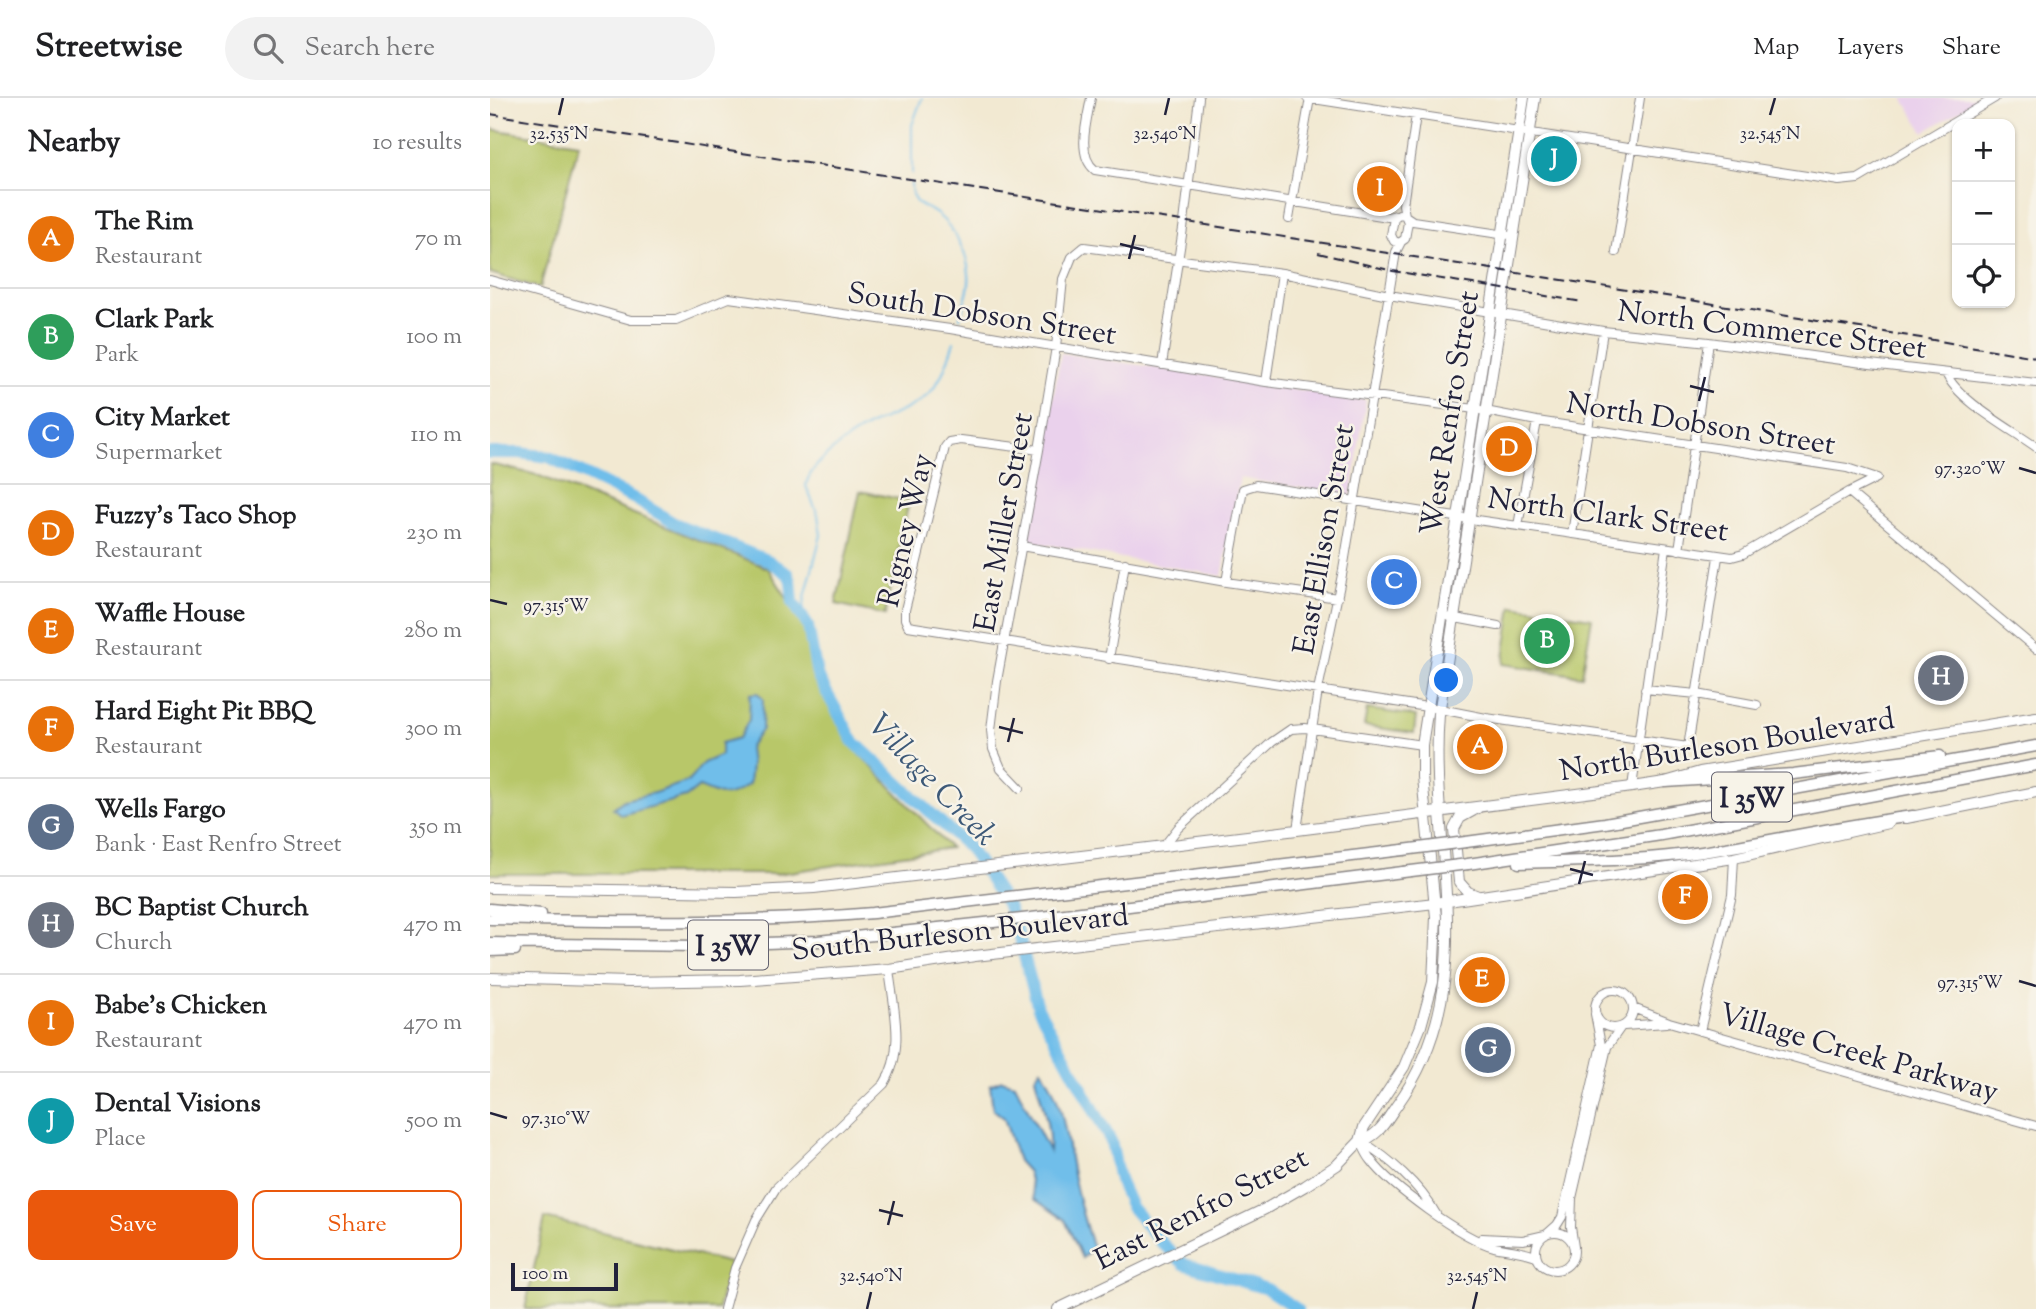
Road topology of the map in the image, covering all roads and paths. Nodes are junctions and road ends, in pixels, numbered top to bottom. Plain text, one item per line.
1 (1091, 98) edge
2 (1199, 98) edge
3 (1309, 98) edge
4 (1524, 98) edge
5 (1535, 98) edge
6 (1640, 98) edge
7 (1995, 98) edge
8 (1416, 115) junction
9 (1518, 129) junction
10 (1530, 131) junction
11 (1632, 147) junction
12 (1188, 185) junction
13 (1292, 201) junction
14 (1401, 216) junction
15 (1289, 219) dead end
16 (1502, 234) junction
17 (1515, 237) junction
18 (1397, 241) junction
19 (1616, 252) dead end
20 (1072, 256) joint
21 (1178, 259) junction
22 (1282, 273) junction
23 (490, 280) edge
24 (1389, 295) junction
25 (1490, 310) junction
26 (1503, 313) junction
27 (1603, 331) junction
28 (1709, 342) junction
29 (1056, 347) junction
30 (1162, 365) junction
31 (1946, 373) junction
32 (1266, 382) junction
33 (2036, 383) edge
34 (1372, 395) junction
35 (1475, 409) junction
36 (1487, 412) junction
37 (1537, 421) junction
38 (1588, 429) junction
39 (1694, 445) junction
40 (2036, 447) edge
41 (1040, 450) junction
42 (1849, 492) junction
43 (1355, 502) junction
44 (1457, 516) junction
45 (1470, 518) junction
46 (1518, 526) junction
47 (1572, 534) junction
48 (1021, 546) junction
49 (1666, 548) junction
50 (1679, 550) junction
51 (1718, 557) junction
52 (1125, 563) junction
53 (1226, 582) junction
54 (1338, 598) junction
55 (1442, 616) junction
56 (1454, 618) junction
57 (1499, 626) dead end
58 (1004, 642) junction
59 (2036, 649) edge
60 (1109, 659) junction
61 (1645, 689) junction
62 (1318, 690) junction
63 (1697, 694) junction
64 (1757, 705) dead end
65 (1429, 707) junction
66 (1440, 709) junction
67 (2036, 717) edge
68 (1312, 729) junction
69 (1637, 740) junction
70 (2036, 744) edge
71 (1422, 745) junction
72 (2036, 765) edge
73 (1665, 782) junction
74 (1632, 787) junction
75 (1020, 788) dead end
76 (2036, 792) edge
77 (1481, 806) junction
78 (1439, 811) junction
79 (1425, 813) junction
80 (1913, 816) junction
81 (1297, 830) junction
82 (1164, 846) junction
83 (1734, 858) junction
84 (1468, 864) junction
85 (490, 888) edge
86 (1478, 896) junction
87 (1448, 901) junction
88 (1435, 903) junction
89 (490, 909) edge
90 (490, 919) edge
91 (589, 921) junction
92 (490, 943) edge
93 (582, 944) junction
94 (490, 951) edge
95 (889, 969) junction
96 (490, 978) edge
97 (1433, 982) junction
98 (1633, 1008) junction
99 (1595, 1014) junction
100 (1669, 1022) junction
101 (1622, 1027) junction
102 (1700, 1031) junction
103 (1430, 1045) junction
104 (2036, 1126) edge
105 (1360, 1141) junction
106 (1546, 1234) junction
107 (1475, 1238) junction
108 (1574, 1247) junction
109 (1536, 1256) junction
110 (724, 1309) edge
111 (1058, 1309) edge

1 - 12 street
2 - 12 street
3 - 8 street
3 - 13 street
4 - 9 main road, West Renfro Street
5 - 10 main road, West Renfro Street
6 - 11 street
7 - 11 street
8 - 9 street
8 - 14 street, East Ellison Street
9 - 10 street
9 - 16 main road, West Renfro Street
10 - 11 street
10 - 17 main road, West Renfro Street
11 - 19 street
12 - 13 street
12 - 21 street
13 - 14 street
13 - 15 street
14 - 16 street
14 - 18 street, East Ellison Street
14 - 18 street, East Ellison Street
16 - 17 street
16 - 25 main road, West Renfro Street
17 - 26 main road, West Renfro Street
18 - 24 street, East Ellison Street
20 - 21 street, North Commerce Street
20 - 29 street, East Miller Street
21 - 22 street, North Commerce Street
21 - 30 street
22 - 24 street, North Commerce Street
22 - 32 street
23 - 29 street, South Dobson Street
24 - 25 street, North Commerce Street
24 - 34 street, East Ellison Street
25 - 26 street, North Commerce Street
25 - 35 main road, West Renfro Street
26 - 27 street, North Commerce Street
26 - 36 main road
27 - 28 street, North Commerce Street
27 - 38 street
28 - 31 street, North Commerce Street
28 - 39 street
29 - 30 street, South Dobson Street
29 - 41 street, East Miller Street
30 - 32 street, South Dobson Street
31 - 33 street, North Commerce Street
31 - 40 street
32 - 34 street, South Dobson Street
34 - 35 street, South Dobson Street
34 - 43 street, East Ellison Street
35 - 36 street, North Dobson Street
35 - 44 main road, West Renfro Street
36 - 37 street, North Dobson Street
36 - 45 main road
37 - 38 street, North Dobson Street
37 - 46 street
38 - 39 street, North Dobson Street
38 - 47 street
39 - 42 street, North Dobson Street
39 - 50 street
41 - 48 street, East Miller Street
41 - 58 street, Rigney Way
42 - 51 street, North Clark Street
42 - 59 street
43 - 44 street, North Clark Street
43 - 53 street, North Clark Street
43 - 54 street, East Ellison Street
44 - 45 street, North Clark Street
44 - 55 main road, West Renfro Street
45 - 46 street, North Clark Street
45 - 56 main road
46 - 47 street, North Clark Street
47 - 49 street, North Clark Street
48 - 52 street
48 - 58 street, East Miller Street
49 - 50 street, North Clark Street
49 - 61 street
50 - 51 street, North Clark Street
51 - 63 street
52 - 53 street
52 - 60 street
53 - 54 street
54 - 62 street, East Ellison Street
55 - 56 street
55 - 65 main road, West Renfro Street
56 - 57 street
56 - 66 main road
58 - 60 street
58 - 75 street, East Miller Street
60 - 62 street
61 - 63 street
61 - 69 street
62 - 65 street
62 - 68 street, East Ellison Street
63 - 64 street
63 - 69 street
65 - 66 street
65 - 71 main road, West Renfro Street
66 - 69 street
66 - 78 main road
67 - 73 main road, North Burleson Boulevard
68 - 71 street
68 - 81 street, East Ellison Street
68 - 82 street
69 - 74 street
70 - 73 highway
70 - 91 highway, I 35W, bridge
71 - 79 main road, West Renfro Street
72 - 84 highway, I 35W
73 - 74 main road, North Burleson Boulevard
74 - 77 main road, North Burleson Boulevard
76 - 80 main road
77 - 78 main road, North Burleson Boulevard
77 - 86 main road
78 - 79 main road, North Burleson Boulevard
78 - 87 main road
79 - 81 main road, South Burleson Boulevard
79 - 88 main road, West Renfro Street
80 - 83 main road
80 - 84 highway
81 - 82 main road, South Burleson Boulevard
82 - 85 main road, South Burleson Boulevard
83 - 86 main road
83 - 102 street
84 - 93 highway, I 35W, bridge
86 - 87 main road
87 - 88 main road
87 - 103 main road, East Renfro Street
88 - 95 main road, South Burleson Boulevard
88 - 97 main road, East Renfro Street
89 - 91 highway
90 - 91 highway, I 35W
92 - 93 highway, I 35W
93 - 94 highway
95 - 96 main road, South Burleson Boulevard
95 - 110 street
97 - 103 main road
97 - 105 main road, East Renfro Street
98 - 99 street, Village Creek Parkway
98 - 100 street, Village Creek Parkway
98 - 101 street
99 - 101 street
99 - 106 street
100 - 101 street, Village Creek Parkway
100 - 102 street, Village Creek Parkway
101 - 108 street
102 - 104 street, Village Creek Parkway
103 - 105 main road, East Renfro Street
105 - 107 street
105 - 111 main road, East Renfro Street
106 - 107 street
106 - 108 street
106 - 109 street
107 - 109 street
108 - 109 street

